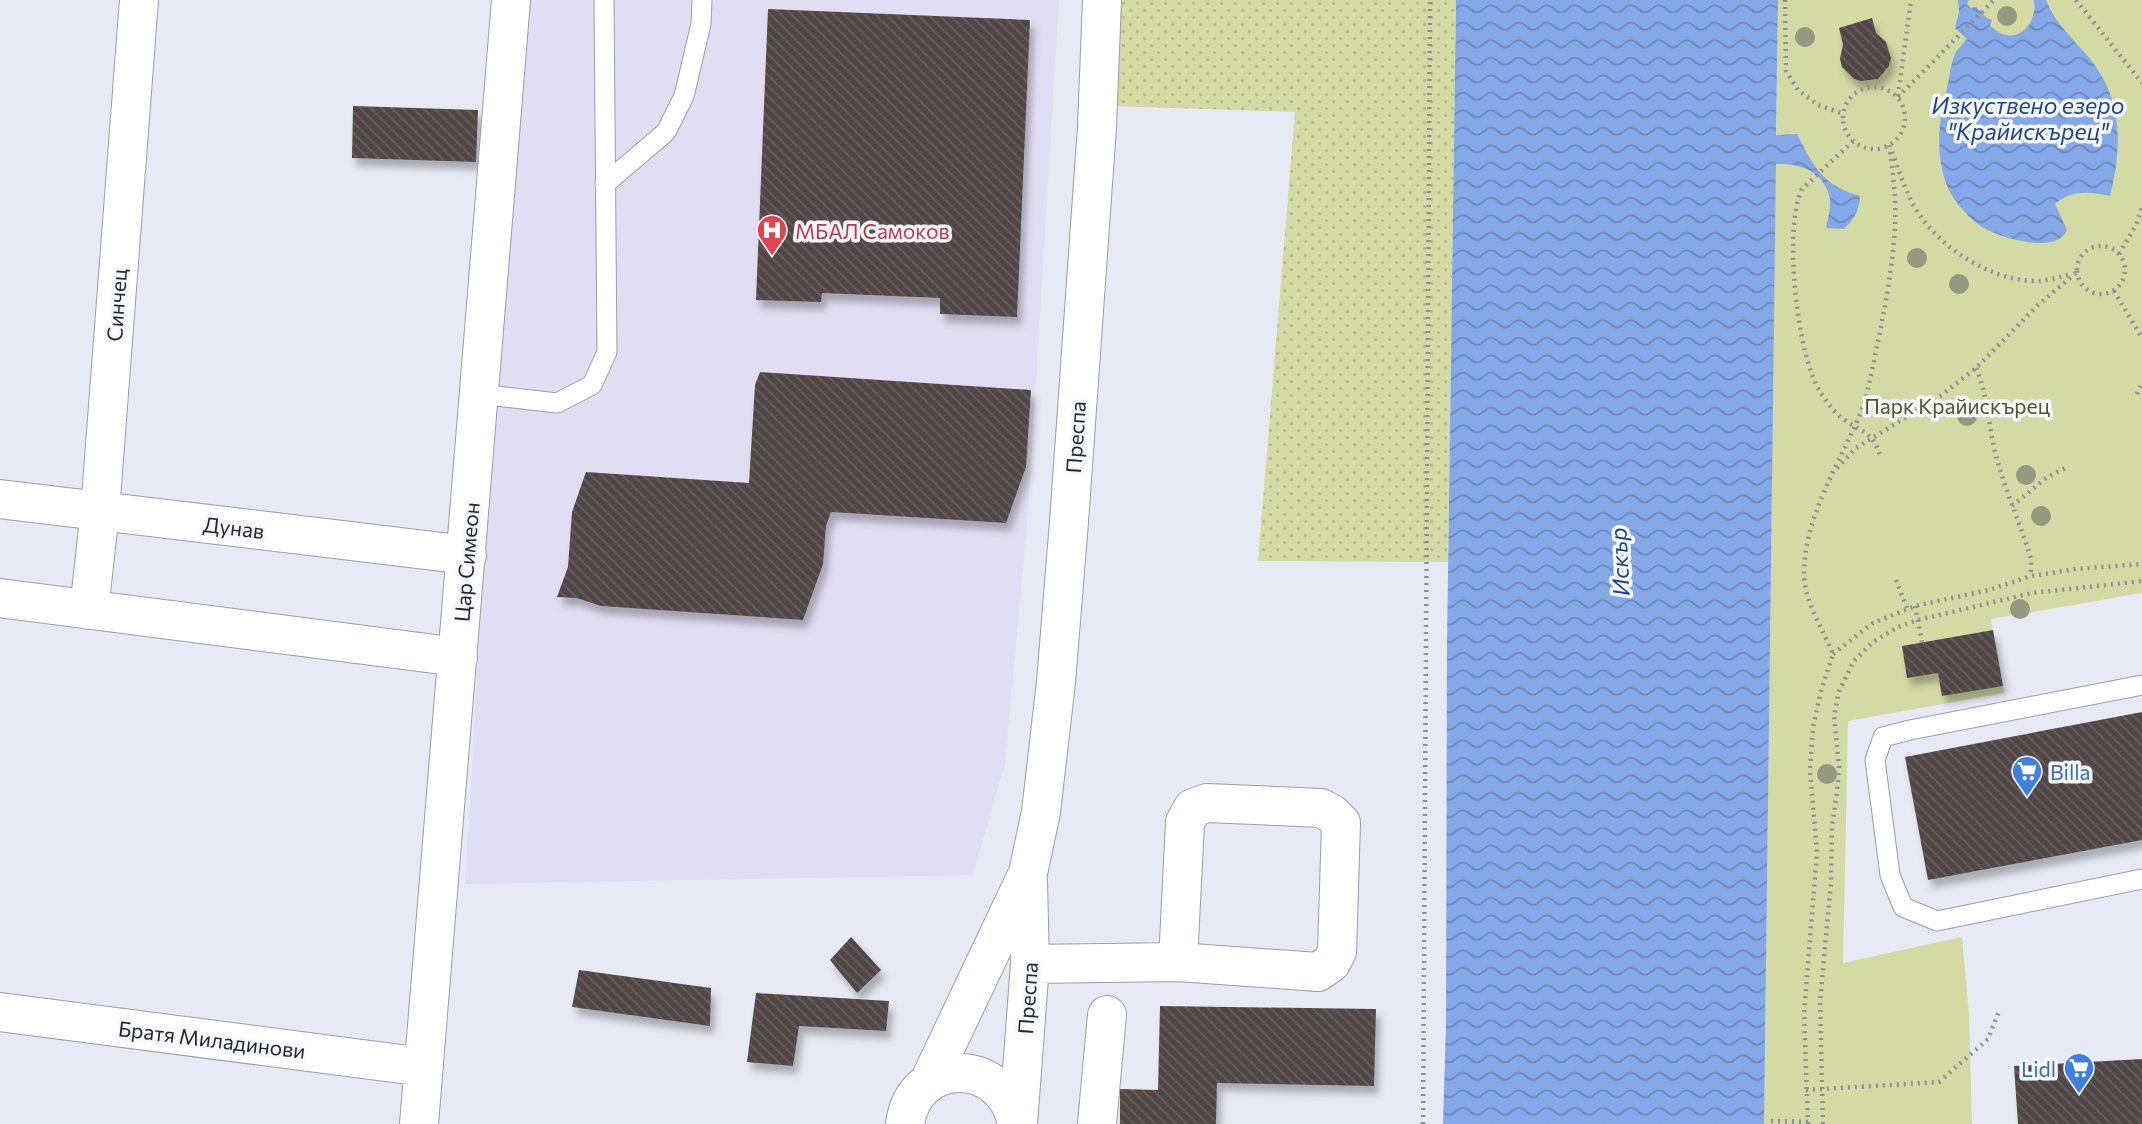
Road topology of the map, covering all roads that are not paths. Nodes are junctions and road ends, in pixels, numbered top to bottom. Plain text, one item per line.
1 (139, 0) edge
2 (511, 0) edge
3 (604, 0) edge
4 (702, 0) edge
5 (1102, 0) edge
6 (605, 184) junction
7 (479, 394) junction
8 (0, 499) edge
9 (100, 511) junction
10 (467, 555) junction
11 (0, 598) edge
12 (89, 610) junction
13 (458, 657) junction
14 (2142, 685) edge
15 (1028, 873) junction
16 (2142, 879) edge
17 (1178, 962) junction
18 (1030, 964) junction
19 (0, 1012) edge
20 (1107, 1015) dead end
21 (424, 1067) junction
22 (929, 1082) junction
23 (903, 1121) edge
24 (419, 1124) edge
25 (1018, 1124) edge
26 (1097, 1124) edge

1 - 9 street, Синчец
2 - 7 street, Цар Симеон
3 - 6 lane
4 - 6 lane
5 - 15 street, Преспа
6 - 7 lane
7 - 10 street, Цар Симеон
8 - 9 street, Дунав
9 - 10 street, Дунав
9 - 12 street, Синчец
10 - 13 street, Цар Симеон
11 - 12 street
12 - 13 street
13 - 21 street, Цар Симеон
14 - 16 lane
15 - 18 street, Преспа
15 - 22 street, Преспа
17 - 17 street
17 - 18 street
18 - 25 street, Преспа
19 - 21 street, Братя Миладинови
20 - 26 street
21 - 24 street, Цар Симеон
22 - 23 street, Преспа
22 - 25 street

